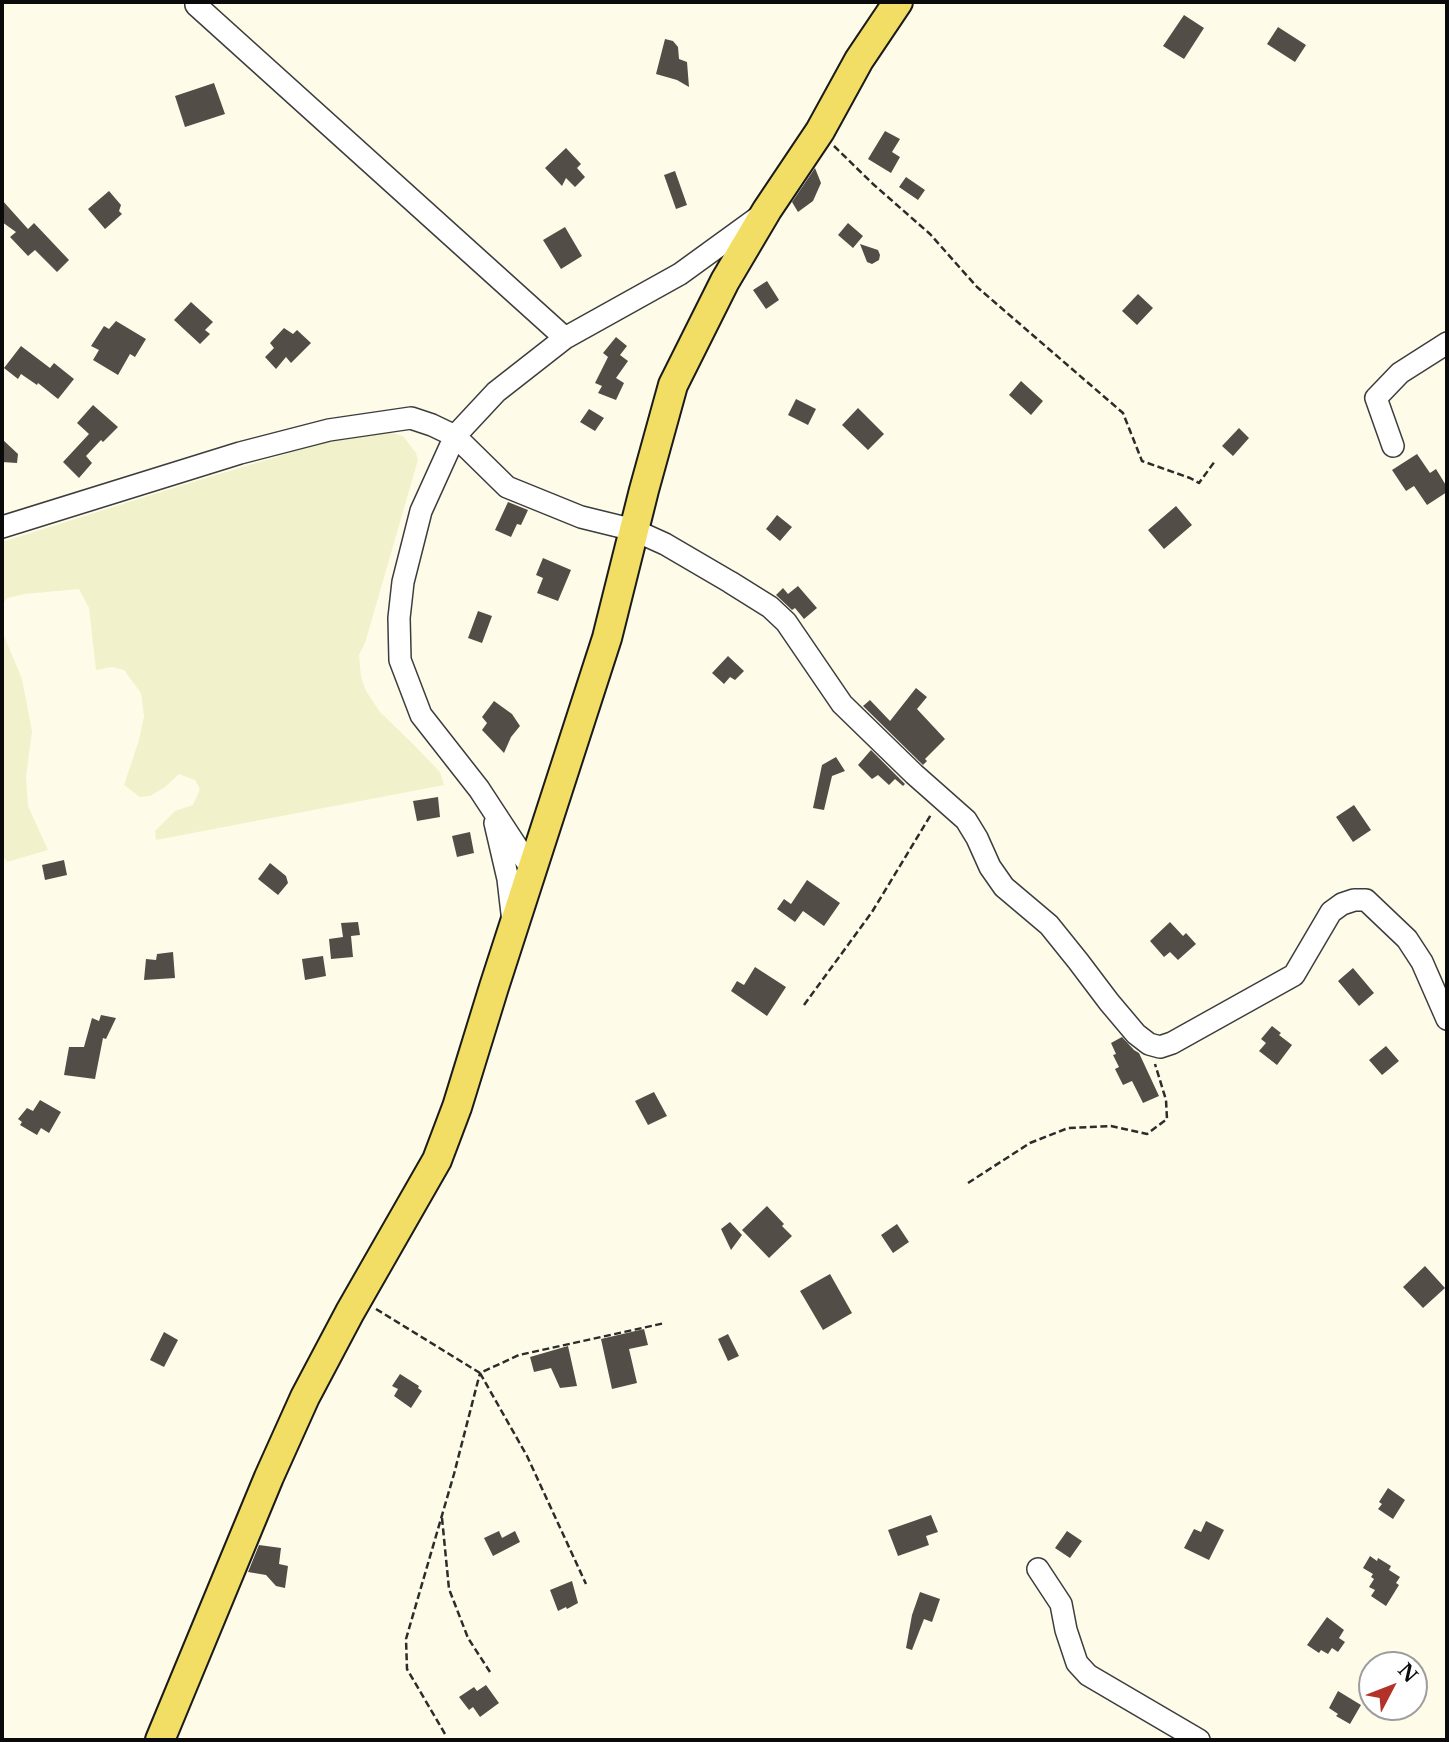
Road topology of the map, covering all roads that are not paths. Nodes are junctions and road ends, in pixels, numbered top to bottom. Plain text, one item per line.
1 (898, 2) edge
2 (196, 5) dead end
3 (767, 211) junction
4 (680, 274) junction
5 (725, 281) junction
6 (565, 338) junction
7 (1447, 343) edge
8 (455, 436) junction
9 (1393, 446) dead end
10 (2, 527) edge
11 (634, 530) junction
12 (479, 789) junction
13 (532, 870) junction
14 (514, 925) junction
15 (1447, 1019) edge
16 (1038, 1569) dead end
17 (1193, 1739) edge
18 (160, 1740) edge

1 - 3 main road
2 - 6 street
3 - 4 street
3 - 5 main road
4 - 5 street
4 - 6 street
5 - 11 main road
6 - 8 street
7 - 9 street
8 - 10 street
8 - 11 street
8 - 12 street
11 - 13 main road
11 - 15 street
12 - 13 street
12 - 14 street
13 - 14 main road
14 - 18 main road
16 - 17 street

